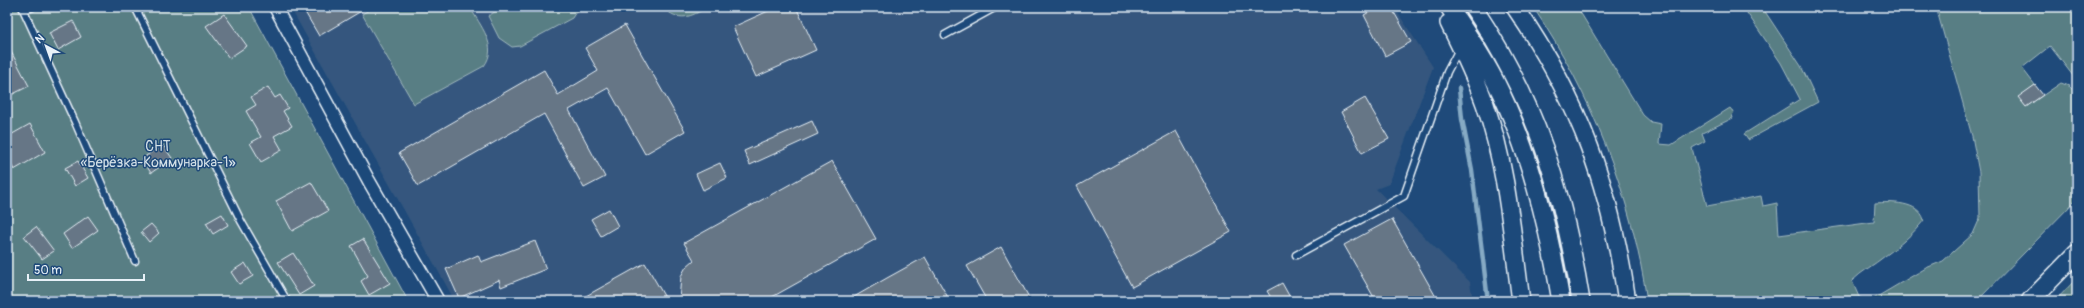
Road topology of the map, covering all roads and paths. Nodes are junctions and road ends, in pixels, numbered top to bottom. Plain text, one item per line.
1 (33, 7) edge
2 (135, 7) edge
3 (275, 7) edge
4 (996, 7) edge
5 (1441, 7) edge
6 (1449, 7) edge
7 (1473, 7) edge
8 (1515, 7) edge
9 (23, 9) edge
10 (945, 35) dead end
11 (1466, 43) junction
12 (2077, 253) edge
13 (1296, 255) dead end
14 (135, 261) dead end
15 (287, 301) edge
16 (438, 301) edge
17 (1521, 301) edge
18 (1561, 301) edge
19 (1581, 301) edge
20 (1627, 301) edge
21 (2030, 301) edge

1 - 9 lane
2 - 15 lane
3 - 16 street
4 - 10 lane
5 - 11 main road
6 - 11 main road
7 - 19 main road
8 - 20 main road
9 - 14 lane
11 - 13 lane
11 - 17 main road
11 - 18 main road
12 - 21 main road

